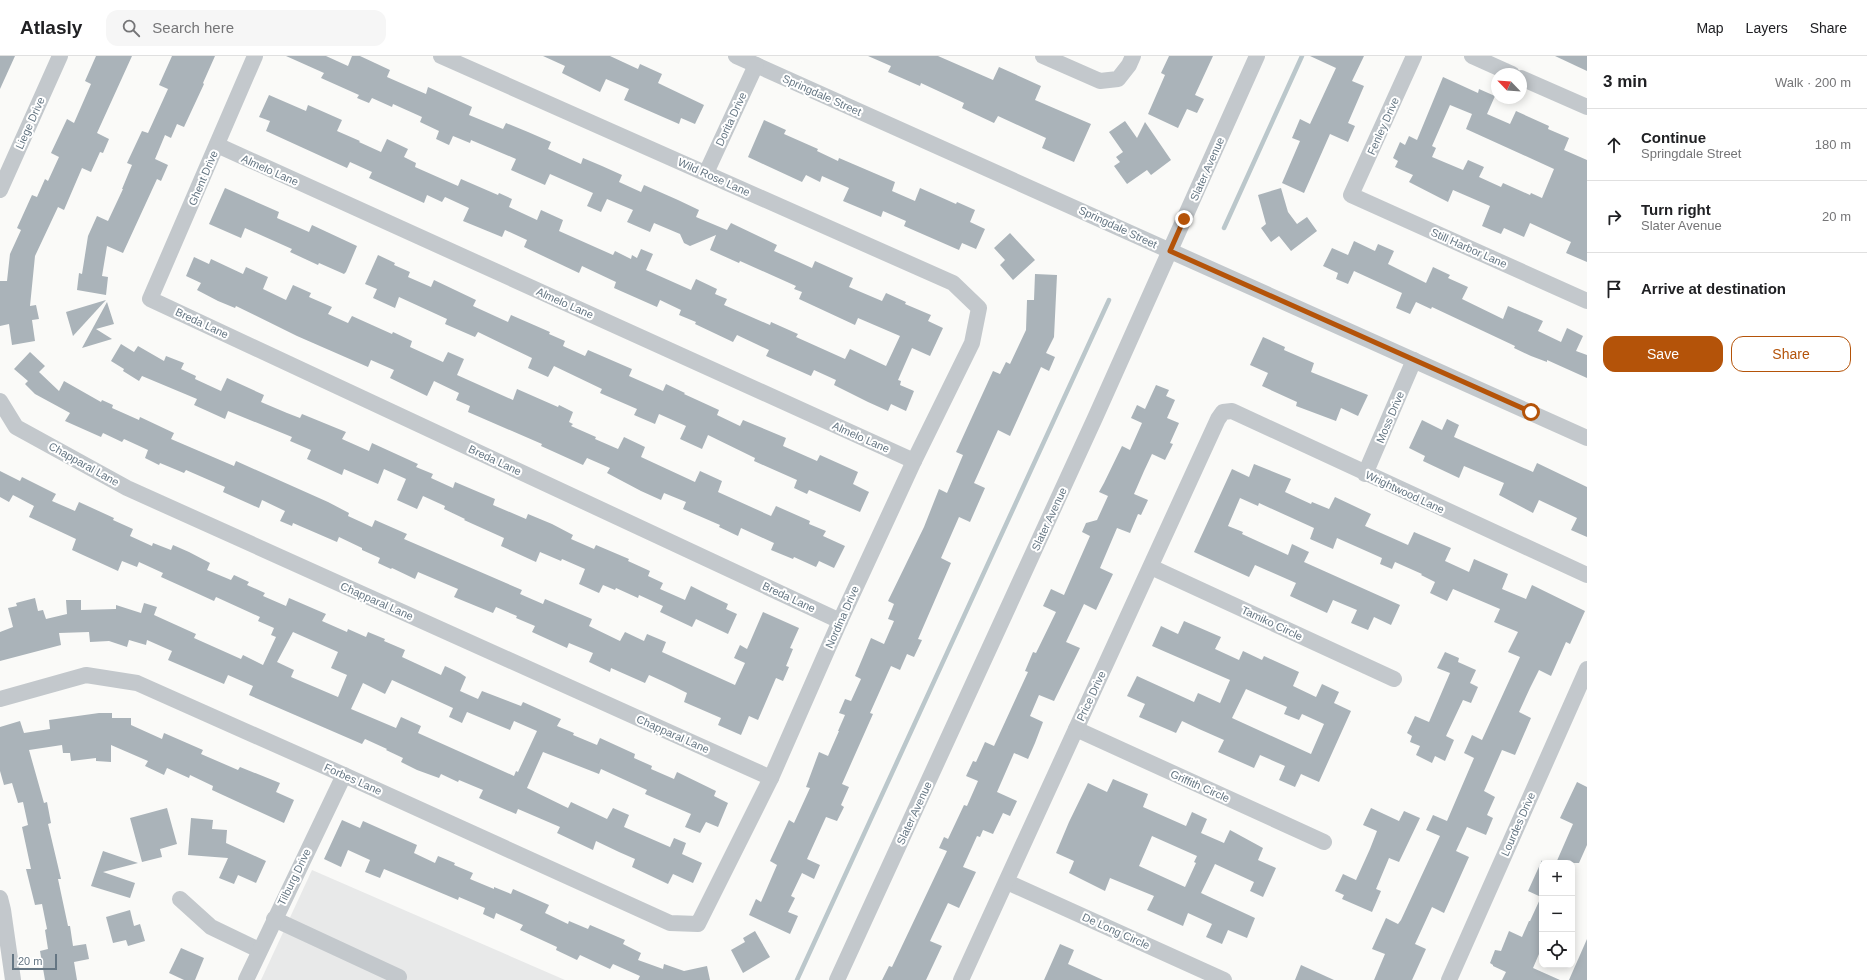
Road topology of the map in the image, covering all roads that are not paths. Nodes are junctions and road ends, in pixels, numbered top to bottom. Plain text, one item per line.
1 (60, 56) edge
2 (254, 56) edge
3 (441, 56) edge
4 (736, 56) edge
5 (1043, 56) edge
6 (1133, 56) edge
7 (1257, 56) edge
8 (1414, 56) edge
9 (1472, 56) edge
10 (756, 65) junction
11 (1499, 68) edge
12 (1527, 81) edge
13 (1587, 108) edge
14 (217, 145) junction
15 (706, 173) junction
16 (0, 190) edge
17 (1351, 195) joint
18 (1170, 251) junction
19 (150, 299) joint
20 (1587, 302) edge
21 (978, 308) joint
22 (1414, 360) junction
23 (0, 401) edge
24 (1223, 412) joint
25 (1587, 438) edge
26 (914, 461) junction
27 (1366, 474) junction
28 (1151, 567) junction
29 (1587, 575) edge
30 (840, 621) junction
31 (1587, 669) edge
32 (1394, 679) dead end
33 (0, 699) edge
34 (1076, 729) junction
35 (344, 775) junction
36 (770, 778) junction
37 (1324, 842) dead end
38 (1007, 882) junction
39 (0, 898) edge
40 (180, 899) dead end
41 (274, 919) junction
42 (698, 924) joint
43 (259, 950) junction
44 (399, 977) dead end
45 (13, 980) edge
46 (246, 980) edge
47 (837, 980) edge
48 (961, 980) edge
49 (1224, 980) edge
50 (1449, 980) edge

1 - 16 street, Liege Drive
2 - 14 street, Ghent Drive
3 - 15 street, Wild Rose Lane
4 - 10 street, Springdale Street
5 - 6 street
7 - 18 street, Slater Avenue
8 - 17 street, Fenley Drive
9 - 11 street
10 - 15 street, Dorita Drive
10 - 18 street, Springdale Street
12 - 13 street
14 - 19 street, Ghent Drive
14 - 26 street, Almelo Lane
15 - 21 street, Wild Rose Lane
17 - 20 street, Still Harbor Lane
18 - 22 street, Springdale Street
18 - 47 street, Slater Avenue
19 - 30 street, Breda Lane
21 - 26 street, Nordina Drive
22 - 25 street, Springdale Street
22 - 27 street, Moss Drive
23 - 36 street, Chapparal Lane
24 - 27 street, Wrightwood Lane
24 - 28 street, Price Drive
26 - 30 street, Nordina Drive
27 - 29 street, Wrightwood Lane
28 - 32 street, Tamiko Circle
28 - 34 street, Price Drive
30 - 36 street, Nordina Drive
31 - 50 street, Lourdes Drive
33 - 35 street, Forbes Lane
34 - 37 street, Griffith Circle
34 - 38 street, Price Drive
35 - 41 street, Tilburg Drive
35 - 42 street, Forbes Lane
36 - 42 street, Nordina Drive
38 - 48 street, Price Drive
38 - 49 street, De Long Circle
39 - 45 street
40 - 43 street
41 - 43 street, Tilburg Drive
41 - 44 street
43 - 46 street, Tilburg Drive

